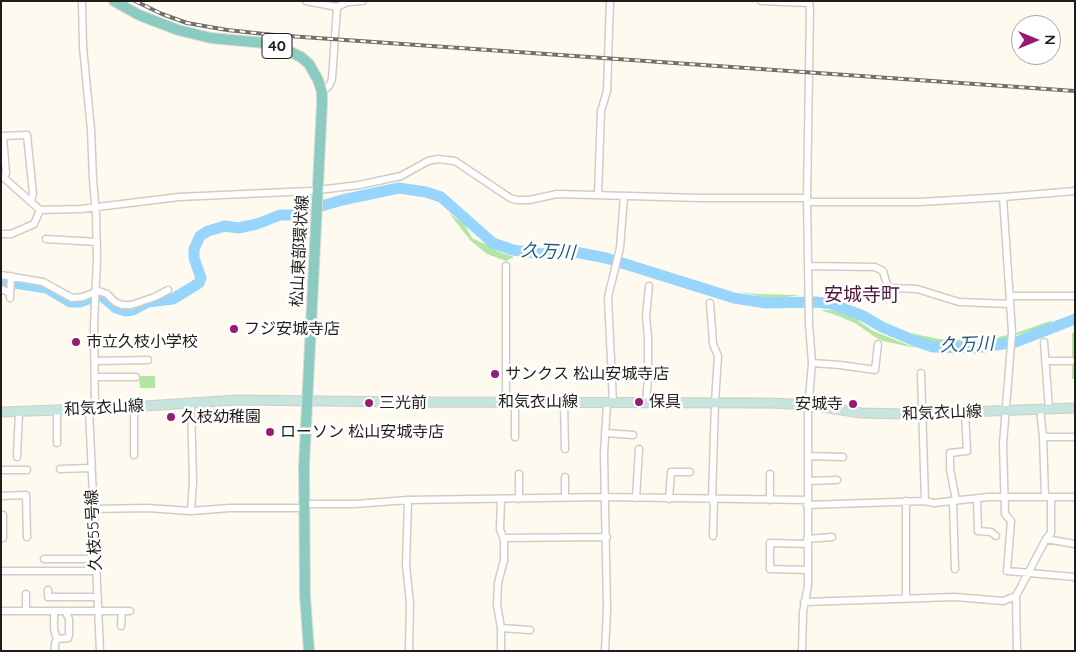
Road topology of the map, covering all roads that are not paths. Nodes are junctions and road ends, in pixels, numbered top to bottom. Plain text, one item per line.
1 (82, 1) edge
2 (114, 1) edge
3 (306, 1) edge
4 (363, 1) edge
5 (610, 1) edge
6 (761, 1) edge
7 (809, 2) edge
8 (339, 4) edge
9 (322, 92) junction
10 (3, 176) edge
11 (1075, 191) edge
12 (318, 192) junction
13 (598, 195) junction
14 (624, 196) junction
15 (1003, 197) junction
16 (807, 200) junction
17 (31, 201) junction
18 (95, 208) junction
19 (40, 210) junction
20 (1, 234) edge
21 (46, 240) dead end
22 (97, 242) junction
23 (506, 266) dead end
24 (808, 266) junction
25 (1, 275) edge
26 (11, 277) junction
27 (649, 286) dead end
28 (1, 289) edge
29 (168, 290) dead end
30 (94, 295) junction
31 (1010, 296) junction
32 (1075, 296) edge
33 (710, 303) dead end
34 (1010, 304) junction
35 (1044, 342) dead end
36 (878, 344) dead end
37 (148, 360) dead end
38 (95, 361) junction
39 (1045, 361) junction
40 (1071, 361) dead end
41 (812, 363) junction
42 (921, 373) dead end
43 (95, 377) junction
44 (136, 377) dead end
45 (307, 401) junction
46 (511, 402) junction
47 (564, 402) junction
48 (646, 402) junction
49 (715, 402) junction
50 (191, 403) junction
51 (610, 403) junction
52 (809, 405) junction
53 (134, 407) junction
54 (1075, 408) edge
55 (92, 409) junction
56 (1045, 409) junction
57 (57, 410) junction
58 (1006, 410) junction
59 (1, 412) edge
60 (19, 412) junction
61 (965, 412) junction
62 (923, 414) junction
63 (605, 433) junction
64 (633, 435) dead end
65 (515, 437) dead end
66 (1043, 437) junction
67 (1075, 437) edge
68 (57, 443) dead end
69 (565, 449) dead end
70 (639, 449) dead end
71 (134, 454) dead end
72 (808, 456) junction
73 (843, 457) dead end
74 (17, 458) dead end
75 (91, 468) junction
76 (60, 469) dead end
77 (1, 470) edge
78 (27, 470) dead end
79 (690, 472) dead end
80 (519, 474) dead end
81 (770, 474) dead end
82 (565, 477) dead end
83 (808, 480) junction
84 (837, 480) dead end
85 (1, 496) edge
86 (605, 497) junction
87 (1003, 497) junction
88 (1048, 497) junction
89 (1075, 497) edge
90 (565, 498) junction
91 (636, 498) junction
92 (977, 498) junction
93 (519, 499) junction
94 (669, 499) junction
95 (408, 500) junction
96 (501, 500) junction
97 (713, 500) junction
98 (770, 500) junction
99 (924, 500) junction
100 (906, 501) junction
101 (955, 501) junction
102 (807, 502) junction
103 (304, 506) junction
104 (93, 508) junction
105 (18, 511) dead end
106 (27, 511) junction
107 (191, 511) junction
108 (5, 519) dead end
109 (713, 536) dead end
110 (996, 536) dead end
111 (27, 537) dead end
112 (607, 537) junction
113 (832, 537) dead end
114 (1, 538) edge
115 (503, 538) junction
116 (1046, 540) junction
117 (807, 541) junction
118 (1075, 544) edge
119 (44, 559) dead end
120 (96, 559) junction
121 (955, 569) dead end
122 (1, 570) edge
123 (96, 570) junction
124 (808, 570) junction
125 (1027, 574) junction
126 (1075, 578) edge
127 (48, 590) dead end
128 (26, 594) dead end
129 (1016, 596) junction
130 (98, 597) junction
131 (906, 599) junction
132 (804, 602) junction
133 (1, 611) edge
134 (26, 611) junction
135 (54, 611) junction
136 (65, 611) junction
137 (99, 611) junction
138 (122, 611) junction
139 (130, 611) dead end
140 (122, 626) dead end
141 (501, 628) junction
142 (530, 630) dead end
143 (57, 639) junction
144 (55, 651) edge
145 (100, 651) edge
146 (309, 651) edge
147 (409, 651) edge
148 (501, 651) edge
149 (605, 651) edge
150 (802, 651) edge
151 (1017, 651) edge

1 - 18 street, 久枝55号線
2 - 9 main road, 松山東部環状線 / 40
3 - 8 street
4 - 8 street
5 - 13 street
6 - 7 street
7 - 16 street
8 - 9 street
9 - 12 main road, 松山東部環状線 / 40
10 - 17 street
10 - 17 street
11 - 15 street
12 - 13 street
12 - 18 street
12 - 45 main road, 松山東部環状線 / 40
13 - 14 street
14 - 16 street
14 - 51 street
15 - 16 street
15 - 31 street
16 - 24 street
17 - 19 street
18 - 19 street
18 - 22 street, 久枝55号線
19 - 20 street
21 - 22 street
22 - 30 street, 久枝55号線
23 - 46 street
24 - 34 street
24 - 41 street
25 - 26 street
26 - 28 street
26 - 30 street
27 - 48 street
29 - 30 street
30 - 38 street, 久枝55号線
31 - 32 street
31 - 34 street
33 - 49 street
34 - 58 street
35 - 39 street
36 - 41 street
37 - 38 street
38 - 43 street, 久枝55号線
39 - 40 street
39 - 56 street
41 - 52 street
42 - 62 street
43 - 44 street
43 - 55 street, 久枝55号線
45 - 46 main road, 和気衣山線
45 - 50 main road, 和気衣山線
45 - 103 main road, 松山東部環状線 / 40
46 - 47 main road, 和気衣山線
46 - 65 street
47 - 51 main road, 和気衣山線
47 - 69 street
48 - 49 main road, 和気衣山線
48 - 51 main road, 和気衣山線
49 - 52 main road, 和気衣山線
49 - 97 street
50 - 53 main road, 和気衣山線
50 - 107 street
51 - 63 street
52 - 62 main road, 和気衣山線
52 - 72 street
53 - 55 main road, 和気衣山線
53 - 71 street
54 - 56 main road, 和気衣山線
55 - 57 main road, 和気衣山線
55 - 75 street, 久枝55号線
56 - 58 main road, 和気衣山線
56 - 66 street
57 - 60 main road, 和気衣山線
57 - 68 street
58 - 61 main road, 和気衣山線
58 - 87 street
59 - 60 main road, 和気衣山線
60 - 74 street
61 - 62 main road, 和気衣山線
61 - 101 street
62 - 99 street
63 - 64 street
63 - 86 street
66 - 67 street
66 - 88 street
70 - 91 street
72 - 73 street
72 - 83 street
75 - 76 street
75 - 104 street, 久枝55号線
77 - 78 street
79 - 94 street
80 - 93 street
81 - 98 street
82 - 90 street
83 - 84 street
83 - 102 street
85 - 106 street
86 - 90 street
86 - 91 street
86 - 112 street
87 - 88 street
87 - 92 street
87 - 125 street
88 - 89 street
88 - 116 street
90 - 93 street
91 - 94 street
92 - 101 street
92 - 110 street
93 - 96 street
94 - 97 street
95 - 96 street
95 - 103 street
95 - 147 street
96 - 115 street
97 - 98 street
97 - 109 street
98 - 102 street
99 - 100 street
99 - 101 street
100 - 102 street
100 - 131 street
101 - 121 street
102 - 117 street
103 - 107 street
103 - 146 main road, 松山東部環状線 / 40
104 - 107 street
104 - 120 street, 久枝55号線
105 - 106 street
106 - 111 street
108 - 114 street
112 - 115 street
112 - 149 street
113 - 117 street
115 - 141 street
116 - 118 street
116 - 125 street
117 - 124 street
117 - 124 street
119 - 120 street
120 - 123 street, 久枝55号線
122 - 123 street
123 - 130 street, 久枝55号線
124 - 132 street
125 - 126 street
125 - 129 street
127 - 130 street
128 - 134 street
129 - 131 street
129 - 151 street
130 - 137 street, 久枝55号線
131 - 132 street
132 - 150 street
133 - 134 street
134 - 135 street
135 - 136 street
135 - 143 street
136 - 137 street
136 - 143 street
137 - 138 street
137 - 145 street, 久枝55号線
138 - 139 street
138 - 140 street
141 - 142 street
141 - 148 street
143 - 144 street

